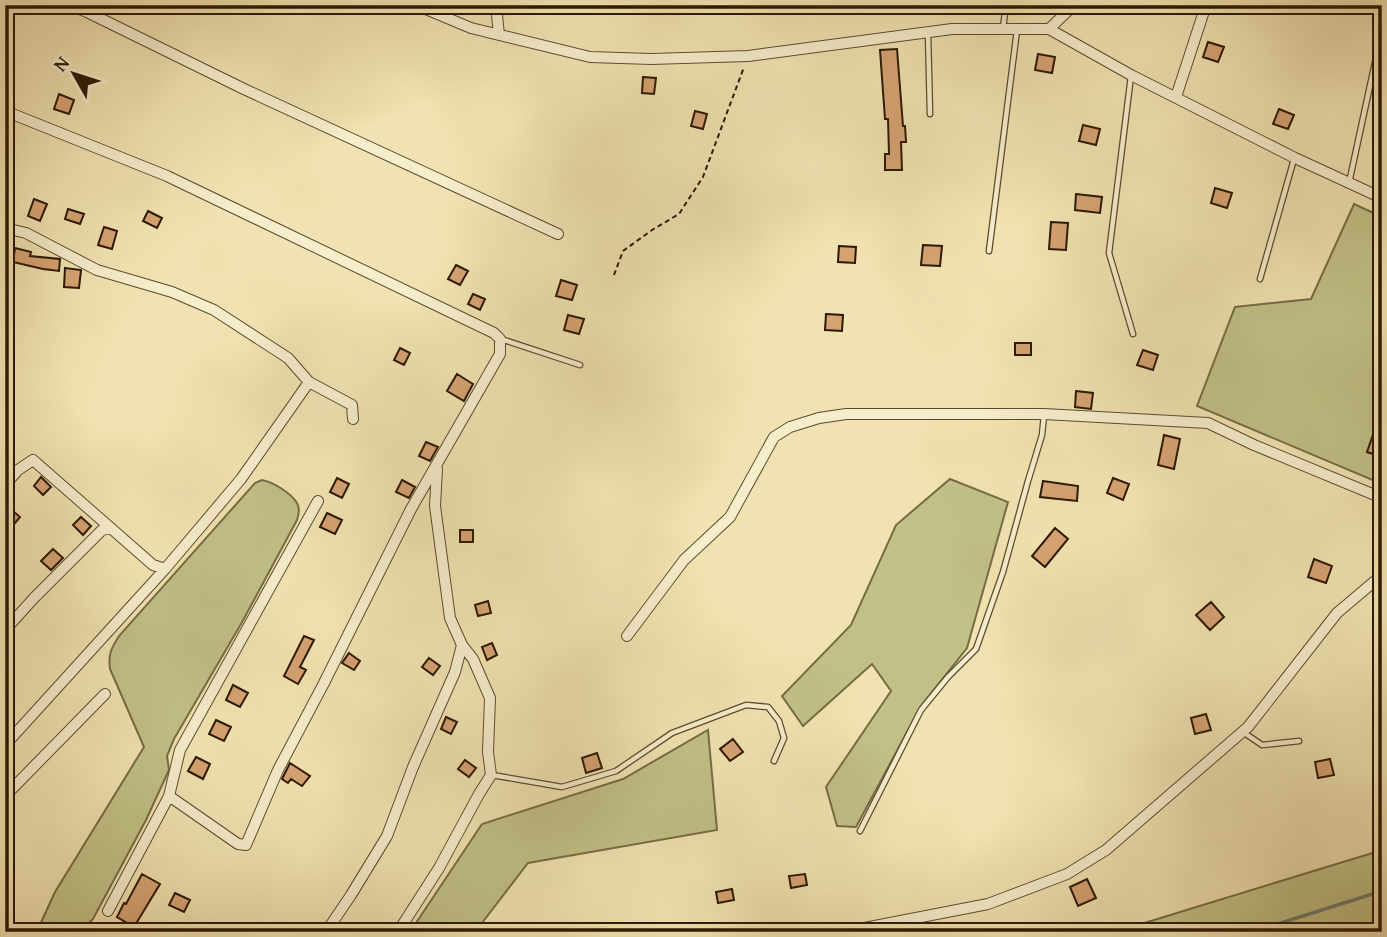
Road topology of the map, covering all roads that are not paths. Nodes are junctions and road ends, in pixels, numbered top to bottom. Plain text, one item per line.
1 (69, 5) edge
2 (416, 5) edge
3 (496, 5) edge
4 (1006, 5) edge
5 (1074, 5) edge
6 (1206, 5) edge
7 (1002, 29) junction
8 (1017, 29) junction
9 (1049, 29) junction
10 (1382, 30) edge
11 (928, 32) junction
12 (499, 35) junction
13 (1131, 75) junction
14 (1176, 97) junction
15 (5, 111) edge
16 (930, 114) dead end
17 (1294, 158) junction
18 (1349, 183) junction
19 (1382, 198) edge
20 (5, 228) edge
21 (558, 234) dead end
22 (989, 251) dead end
23 (1260, 279) dead end
24 (1133, 334) dead end
25 (500, 339) junction
26 (580, 365) dead end
27 (309, 382) junction
28 (1044, 414) junction
29 (353, 419) dead end
30 (437, 465) junction
31 (5, 485) edge
32 (1382, 498) edge
33 (318, 501) dead end
34 (111, 528) junction
35 (165, 569) junction
36 (1382, 575) edge
37 (5, 630) edge
38 (627, 636) dead end
39 (462, 645) junction
40 (105, 694) dead end
41 (1243, 731) junction
42 (1299, 741) dead end
43 (5, 745) edge
44 (774, 761) dead end
45 (491, 775) junction
46 (5, 796) edge
47 (169, 796) junction
48 (860, 831) dead end
49 (108, 912) dead end
50 (326, 932) edge
51 (398, 932) edge
52 (844, 932) edge

1 - 21 street
2 - 12 street
3 - 12 street
4 - 7 lane
5 - 9 street
6 - 14 street
7 - 8 street
7 - 11 street
8 - 9 street
8 - 22 lane
9 - 13 street
10 - 18 lane
11 - 12 street
11 - 16 lane
13 - 14 street
13 - 24 lane
14 - 17 street
15 - 25 street
17 - 18 street
17 - 23 lane
18 - 19 street
20 - 27 street
25 - 26 lane
25 - 30 street
27 - 29 street
27 - 35 street
28 - 32 street
28 - 38 street
28 - 48 lane
30 - 39 street
30 - 47 street
31 - 34 street
33 - 47 street
34 - 35 street
34 - 37 street
35 - 43 street
36 - 41 street
39 - 45 street
39 - 50 street
40 - 46 street
41 - 42 lane
41 - 52 street
44 - 45 lane
45 - 51 street
47 - 49 street

